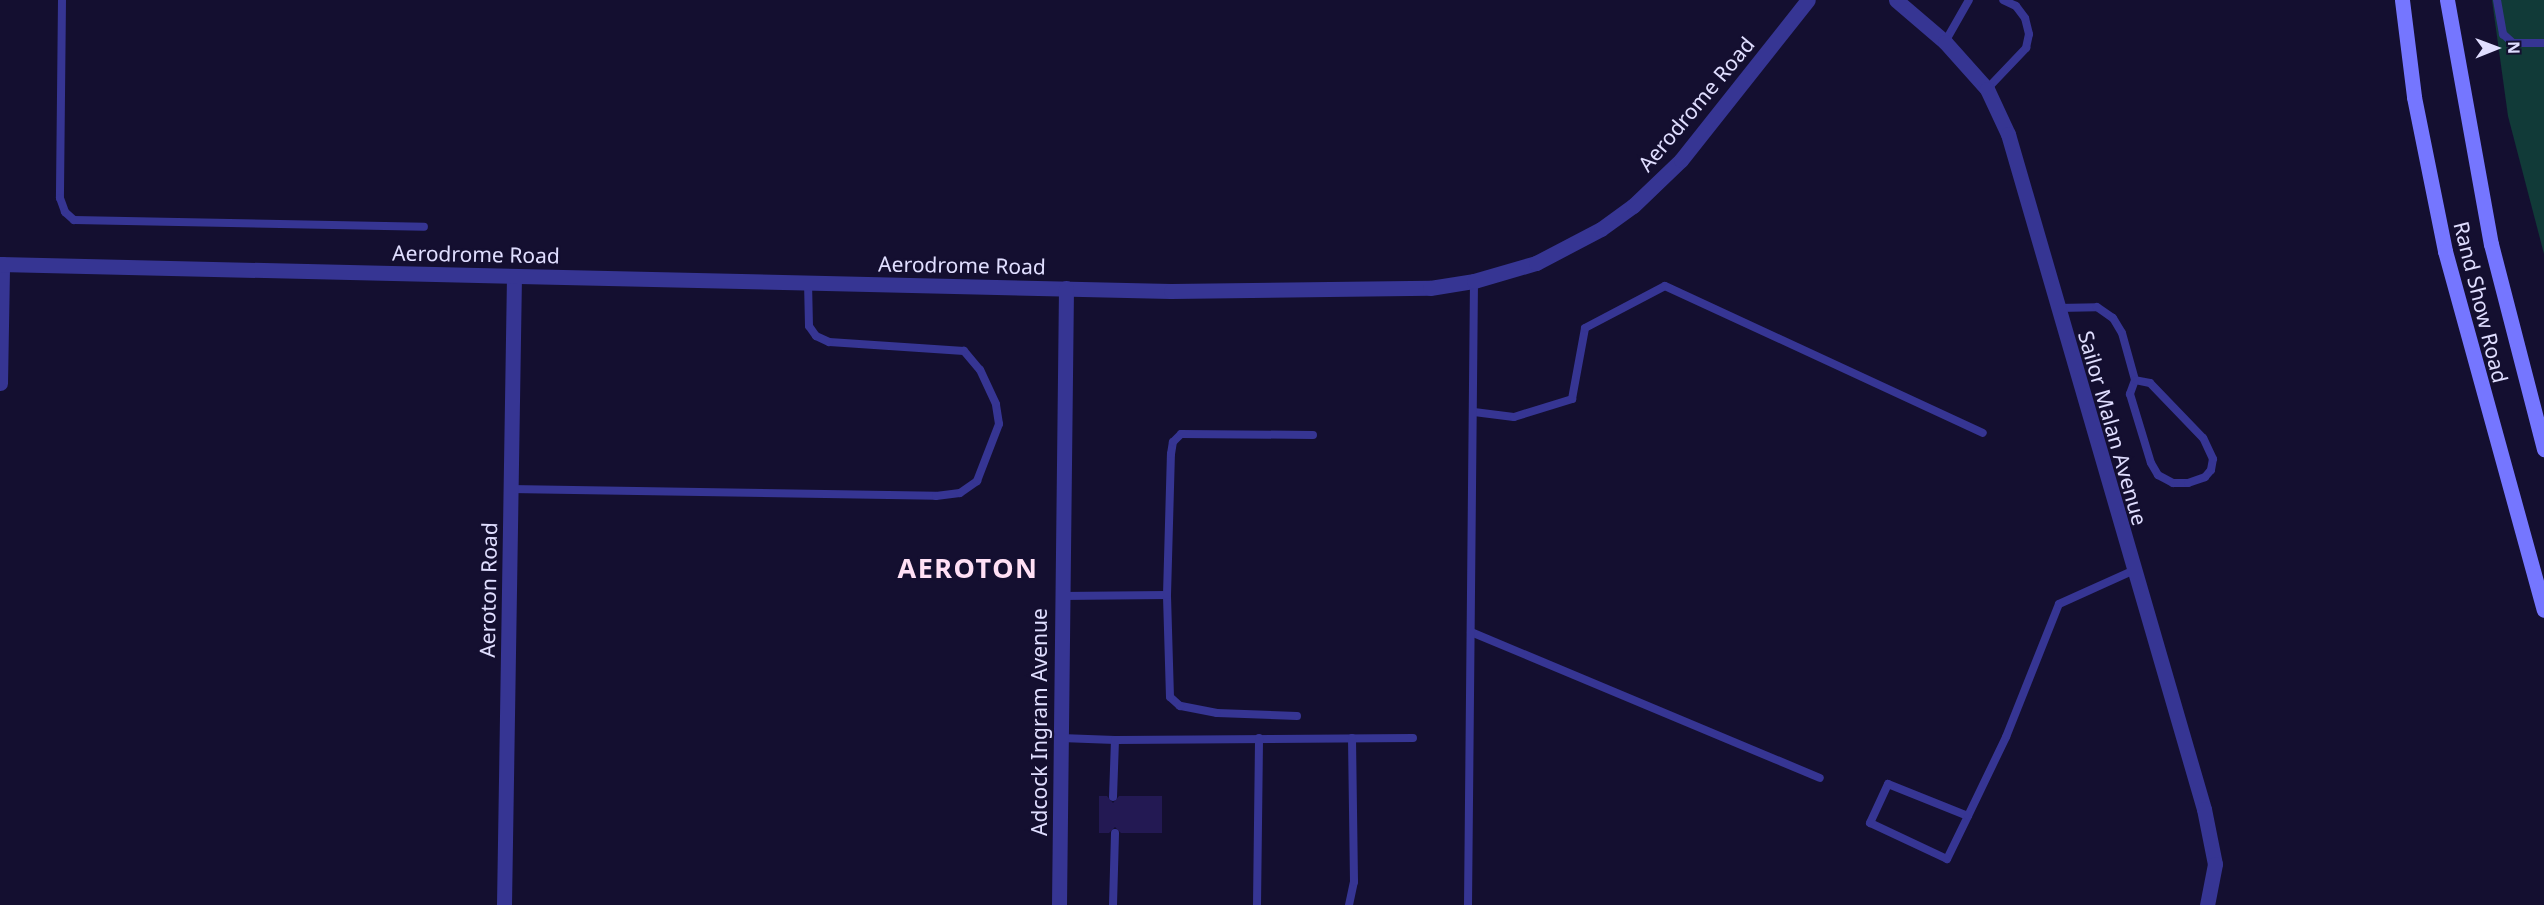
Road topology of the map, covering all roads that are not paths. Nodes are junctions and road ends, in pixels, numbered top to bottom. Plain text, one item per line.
1 (62, 0) edge
2 (1808, 0) edge
3 (1896, 0) edge
4 (1969, 0) edge
5 (2003, 0) edge
6 (2402, 0) edge
7 (2447, 0) edge
8 (2497, 0) edge
9 (1945, 42) junction
10 (2544, 43) edge
11 (1986, 89) junction
12 (424, 227) dead end
13 (1, 264) edge
14 (514, 276) junction
15 (1474, 281) junction
16 (808, 282) junction
17 (1066, 288) junction
18 (2058, 308) junction
19 (2135, 380) junction
20 (0, 383) edge
21 (1474, 412) junction
22 (1983, 432) dead end
23 (1313, 435) dead end
24 (2544, 449) edge
25 (510, 489) junction
26 (2132, 571) junction
27 (1167, 595) junction
28 (1061, 596) junction
29 (2544, 610) edge
30 (1471, 632) junction
31 (1297, 716) dead end
32 (1061, 738) junction
33 (1259, 738) junction
34 (1352, 738) junction
35 (1413, 738) dead end
36 (1115, 740) junction
37 (1820, 778) dead end
38 (1113, 796) dead end
39 (1968, 816) junction
40 (1115, 833) dead end
41 (504, 905) edge
42 (1059, 905) edge
43 (1113, 905) edge
44 (1257, 905) edge
45 (1349, 905) edge
46 (1468, 905) edge
47 (2207, 905) edge

1 - 12 lane
2 - 15 street, Aerodrome Road
3 - 9 street, Sailor Malan Avenue
4 - 9 lane
5 - 11 lane
6 - 29 main road, Rand Show Road
7 - 24 main road, Rand Show Road
8 - 10 lane
9 - 11 street, Sailor Malan Avenue
11 - 18 street, Sailor Malan Avenue
13 - 14 street, Aerodrome Road
13 - 20 street
14 - 16 street, Aerodrome Road
14 - 25 street, Aeroton Road
15 - 17 street, Aerodrome Road
15 - 21 lane
16 - 17 street, Aerodrome Road
16 - 25 lane
17 - 28 street, Adcock Ingram Avenue
18 - 19 lane
18 - 26 street, Sailor Malan Avenue
19 - 19 lane
21 - 22 lane
21 - 30 lane
23 - 27 lane
25 - 41 street, Aeroton Road
26 - 39 lane
26 - 47 street, Sailor Malan Avenue
27 - 28 lane
27 - 31 lane
28 - 32 street, Adcock Ingram Avenue
30 - 37 lane
30 - 46 lane
32 - 36 lane
32 - 42 street, Adcock Ingram Avenue
33 - 34 lane
33 - 36 lane
33 - 44 lane
34 - 35 lane
34 - 45 lane
36 - 38 lane
39 - 39 lane
40 - 43 lane

